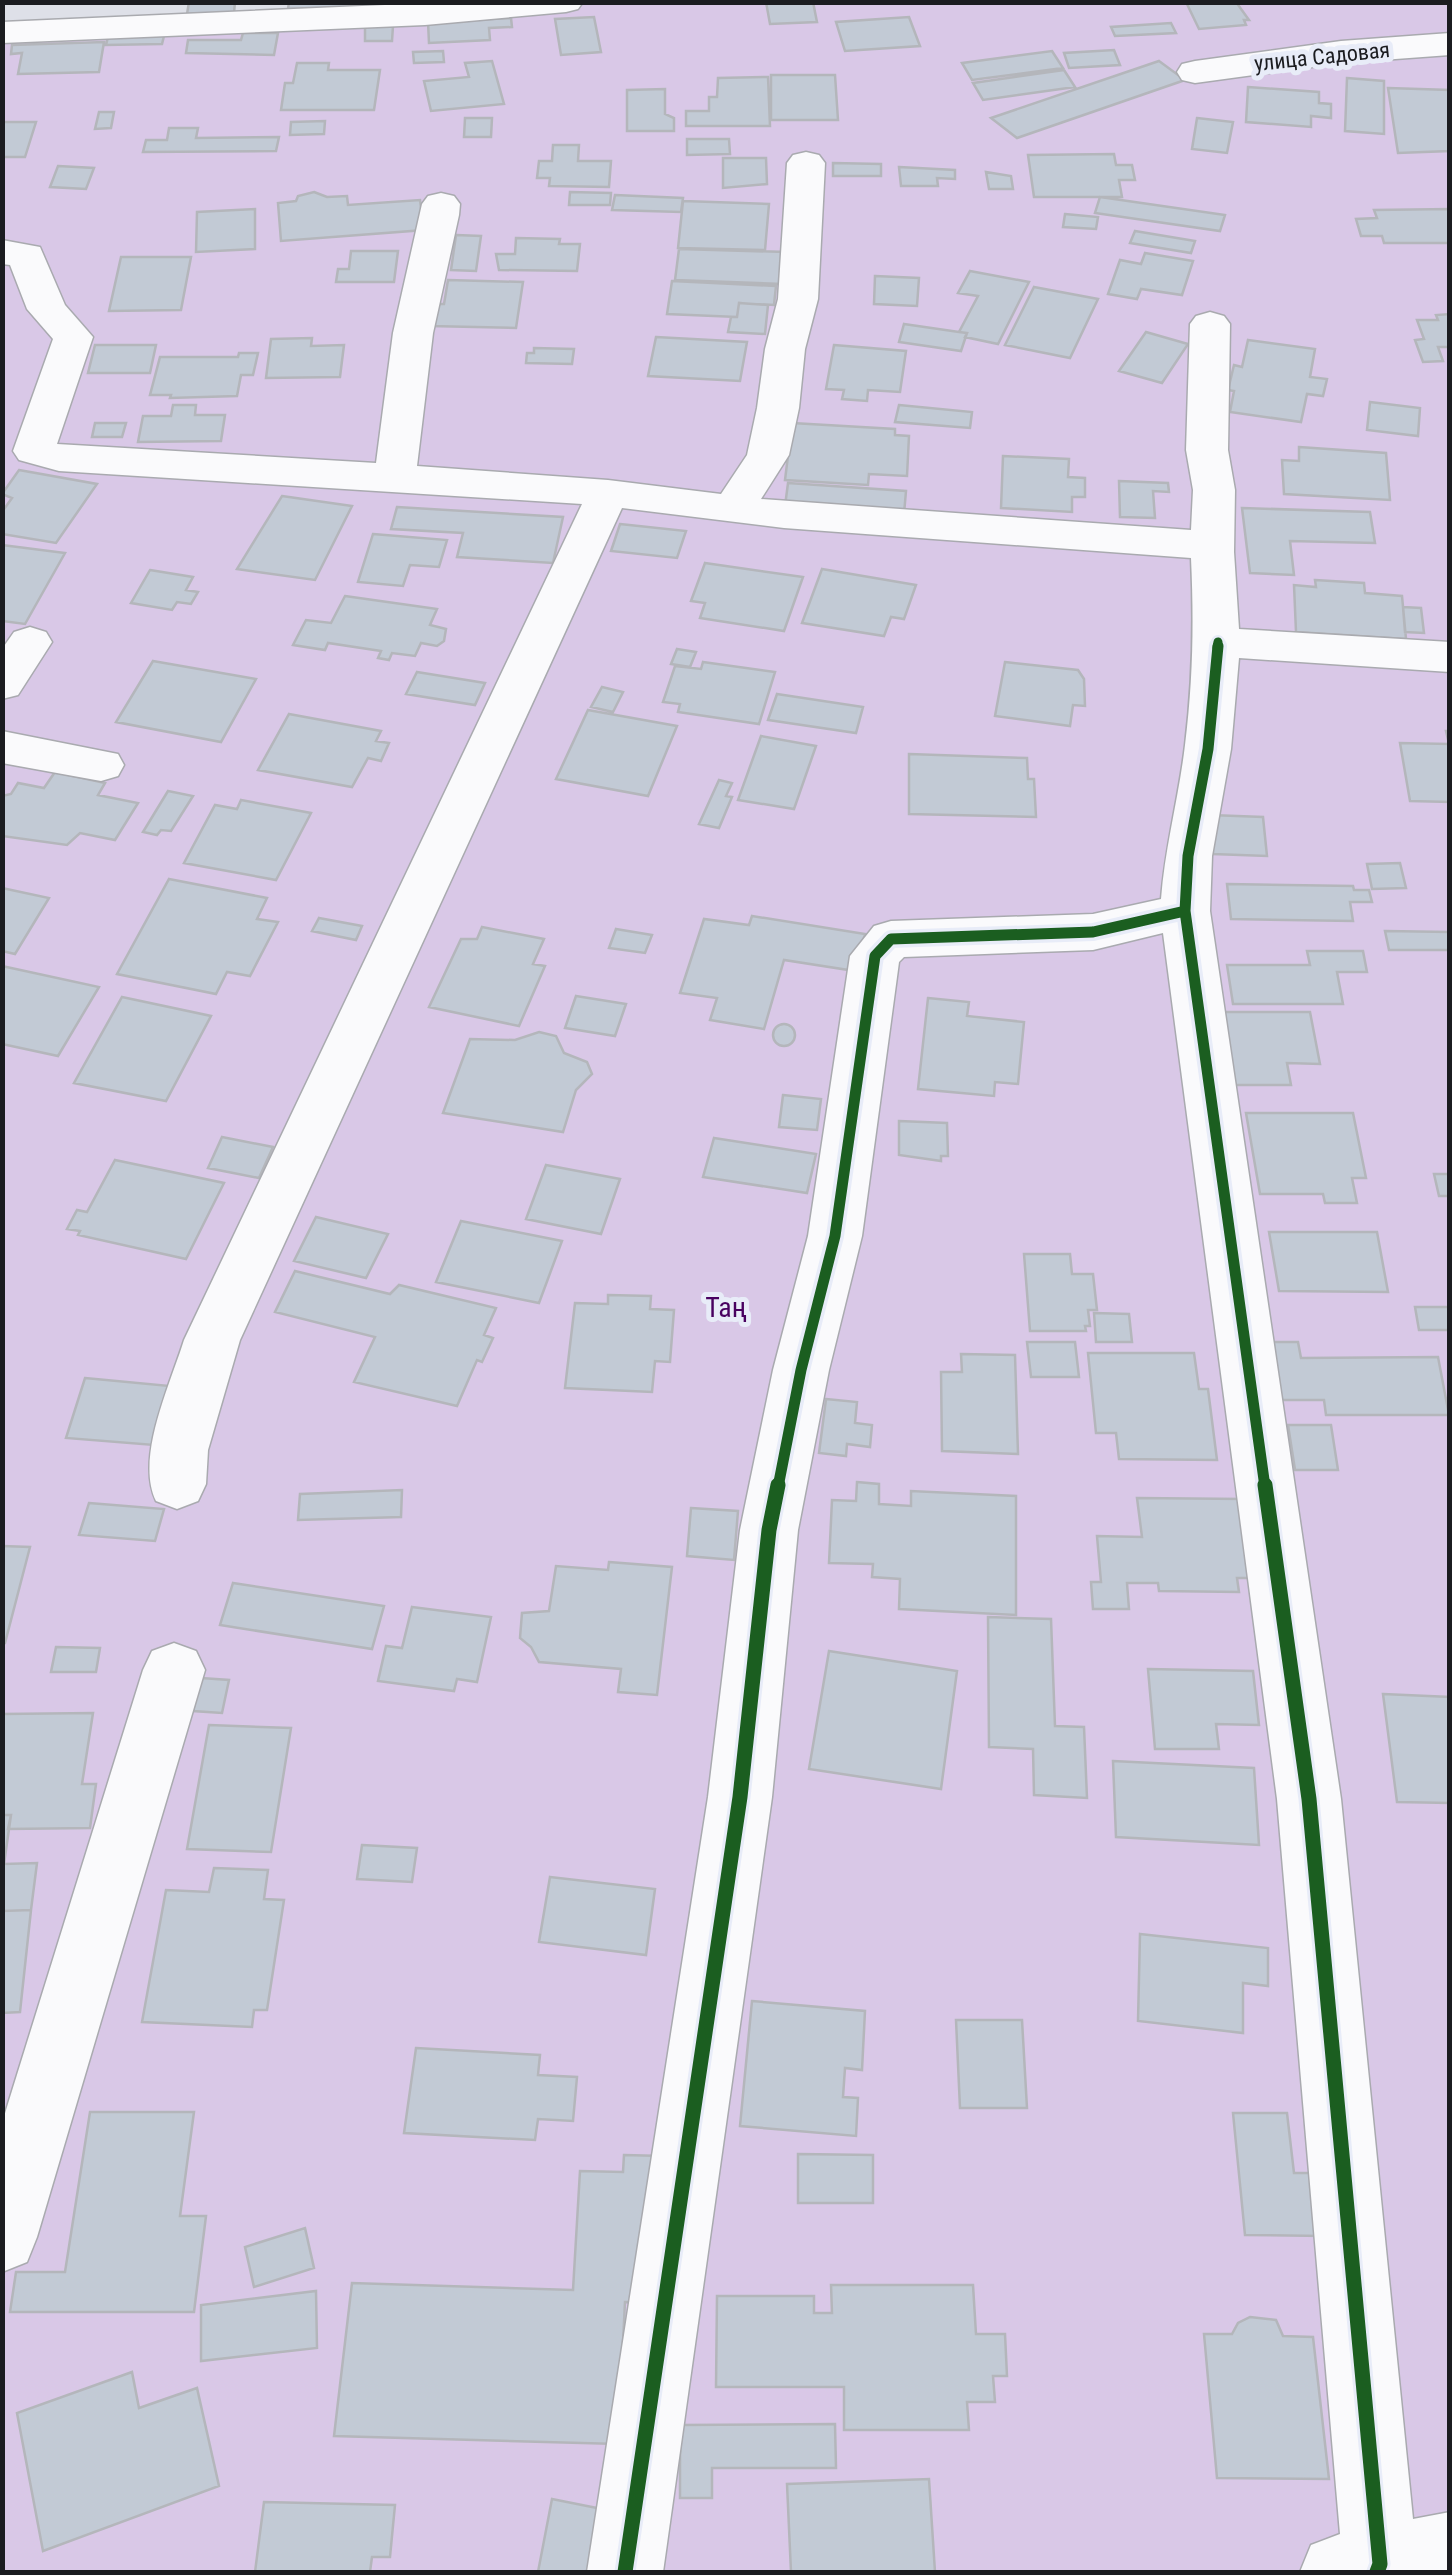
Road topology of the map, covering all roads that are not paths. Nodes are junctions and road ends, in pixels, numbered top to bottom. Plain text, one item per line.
1 (566, 2) edge
2 (2, 33) edge
3 (1450, 44) edge
4 (1195, 72) dead end
5 (806, 163) dead end
6 (441, 204) dead end
7 (14, 254) edge
8 (2, 313) edge
9 (1210, 324) dead end
10 (396, 477) junction
11 (608, 493) junction
12 (734, 507) junction
13 (1212, 552) junction
14 (30, 642) dead end
15 (1218, 642) junction
16 (1450, 657) edge
17 (2, 684) edge
18 (2, 747) edge
19 (101, 764) dead end
20 (1185, 911) junction
21 (177, 1484) dead end
22 (174, 1670) dead end
23 (2, 2238) edge
24 (1386, 2565) edge
25 (626, 2572) edge

1 - 2 street
3 - 4 street, улица Садовая
5 - 12 street
6 - 10 street
7 - 8 street
7 - 10 street
9 - 13 street
10 - 11 street
11 - 12 street
11 - 21 street
12 - 13 street
13 - 15 street
14 - 17 street
15 - 16 street
15 - 20 street
18 - 19 street
20 - 24 street
20 - 25 street
22 - 23 street

